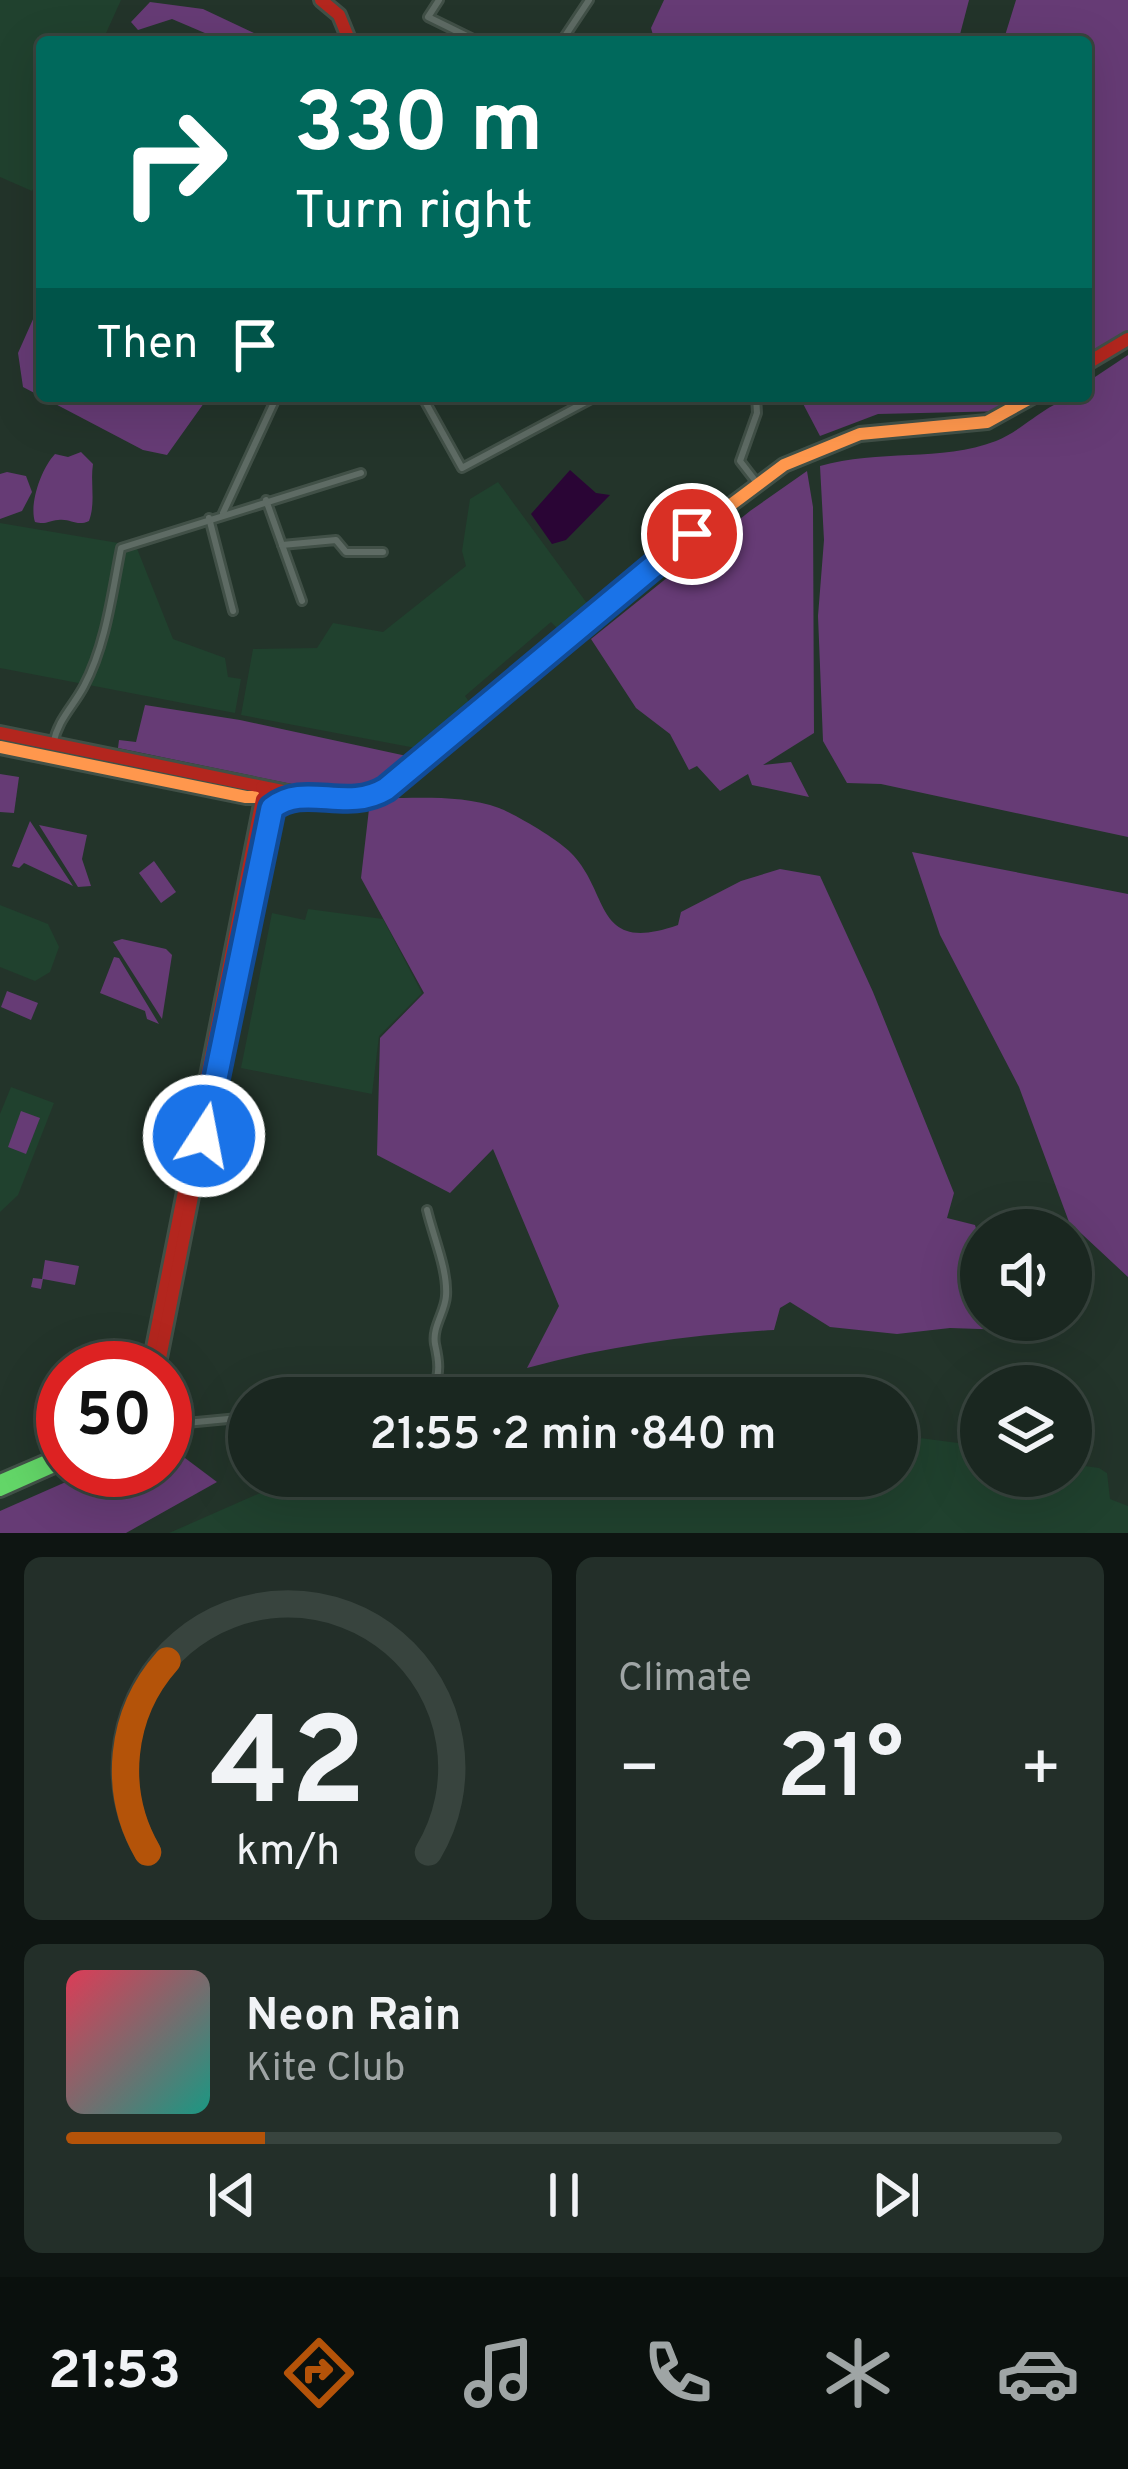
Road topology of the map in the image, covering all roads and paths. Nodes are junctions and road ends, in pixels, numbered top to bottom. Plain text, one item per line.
1 (321, 0) edge
2 (439, 0) edge
3 (589, 0) edge
4 (348, 36) edge
5 (467, 36) edge
6 (565, 36) edge
7 (1128, 339) edge
8 (1092, 360) edge
9 (274, 402) edge
10 (425, 402) edge
11 (586, 402) edge
12 (756, 402) edge
13 (1025, 402) edge
14 (361, 473) dead end
15 (757, 484) junction
16 (266, 500) junction
17 (223, 513) junction
18 (209, 518) junction
19 (282, 545) junction
20 (383, 552) dead end
21 (302, 601) dead end
22 (232, 611) dead end
23 (0, 733) edge
24 (53, 744) junction
25 (0, 747) edge
26 (267, 793) junction
27 (308, 796) junction
28 (246, 797) junction
29 (287, 798) junction
30 (262, 819) junction
31 (427, 1210) dead end
32 (160, 1341) edge
33 (438, 1377) edge
34 (228, 1419) edge
35 (192, 1422) edge
36 (36, 1470) edge
37 (0, 1485) edge

1 - 4 main road
2 - 5 street
3 - 6 street
7 - 8 main road
9 - 17 street
10 - 11 street
12 - 15 street
13 - 15 main road
14 - 16 street
15 - 27 main road
16 - 17 street
16 - 19 street
17 - 18 street
18 - 22 street
18 - 24 street
19 - 20 street
19 - 21 street
23 - 24 main road
24 - 26 main road
25 - 28 main road
26 - 27 main road
26 - 28 main road
26 - 29 main road
26 - 30 main road
27 - 29 main road
28 - 30 main road
29 - 30 main road
30 - 32 main road
31 - 33 street
34 - 35 street
36 - 37 main road

